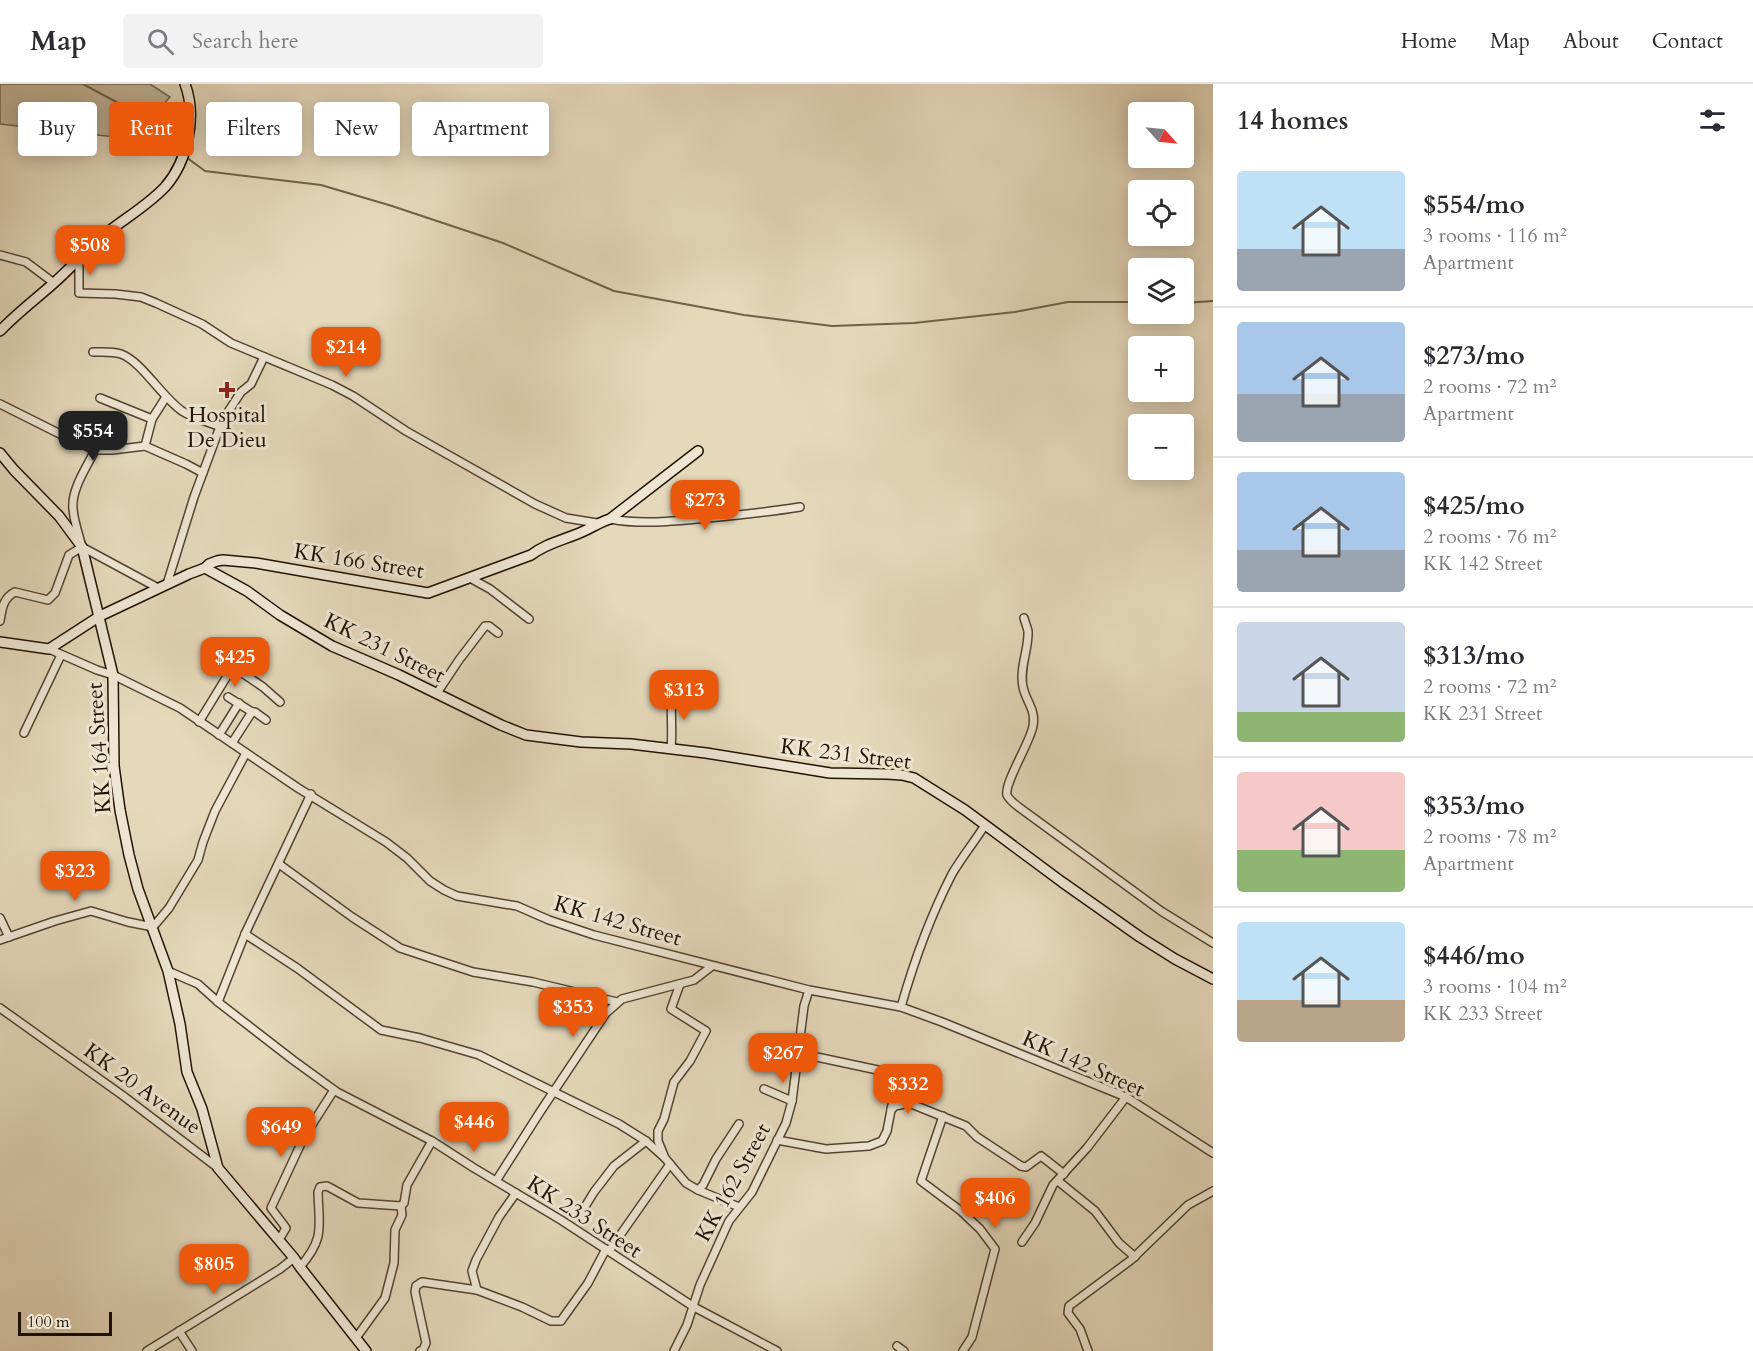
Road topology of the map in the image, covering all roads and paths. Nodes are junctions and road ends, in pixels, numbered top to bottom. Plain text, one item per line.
1 (185, 84) edge
2 (0, 255) edge
3 (79, 260) junction
4 (54, 283) junction
5 (0, 331) edge
6 (93, 352) dead end
7 (264, 357) junction
8 (166, 397) junction
9 (100, 398) dead end
10 (0, 404) edge
11 (152, 420) junction
12 (221, 427) junction
13 (145, 446) junction
14 (95, 450) junction
15 (698, 451) dead end
16 (0, 453) edge
17 (203, 473) junction
18 (800, 507) dead end
19 (610, 519) junction
20 (597, 523) junction
21 (82, 547) junction
22 (205, 568) junction
23 (470, 578) junction
24 (162, 586) junction
25 (100, 616) junction
26 (1024, 618) dead end
27 (529, 619) dead end
28 (0, 621) edge
29 (498, 633) dead end
30 (0, 642) edge
31 (49, 649) junction
32 (61, 655) junction
33 (113, 675) junction
34 (672, 691) dead end
35 (437, 693) junction
36 (228, 697) dead end
37 (280, 702) dead end
38 (239, 704) junction
39 (252, 712) junction
40 (266, 720) dead end
41 (200, 722) junction
42 (24, 733) dead end
43 (219, 735) junction
44 (232, 743) junction
45 (671, 749) junction
46 (246, 753) junction
47 (311, 794) junction
48 (986, 825) junction
49 (279, 864) junction
50 (0, 918) edge
51 (153, 927) junction
52 (245, 934) junction
53 (9, 937) junction
54 (0, 940) edge
55 (1213, 943) edge
56 (712, 966) junction
57 (168, 971) junction
58 (1213, 979) edge
59 (680, 984) junction
60 (809, 990) junction
61 (218, 1002) junction
62 (617, 1002) junction
63 (901, 1007) junction
64 (0, 1008) edge
65 (798, 1053) junction
66 (764, 1089) dead end
67 (334, 1090) junction
68 (554, 1091) junction
69 (1126, 1097) junction
70 (792, 1101) junction
71 (891, 1110) junction
72 (943, 1116) junction
73 (739, 1124) dead end
74 (777, 1140) junction
75 (432, 1141) junction
76 (646, 1141) junction
77 (1213, 1153) edge
78 (668, 1161) junction
79 (218, 1168) junction
80 (1064, 1174) junction
81 (496, 1181) junction
82 (1058, 1181) junction
83 (698, 1190) junction
84 (1213, 1191) edge
85 (516, 1193) junction
86 (401, 1206) junction
87 (739, 1207) junction
88 (583, 1210) dead end
89 (279, 1240) junction
90 (1022, 1242) dead end
91 (607, 1250) junction
92 (1135, 1257) junction
93 (294, 1258) junction
94 (300, 1267) junction
95 (477, 1290) junction
96 (694, 1307) junction
97 (179, 1331) junction
98 (356, 1338) junction
99 (897, 1346) dead end
100 (147, 1351) edge
101 (192, 1351) edge
102 (366, 1351) edge
103 (420, 1351) edge
104 (674, 1351) edge
105 (777, 1351) edge
106 (904, 1351) edge
107 (963, 1351) edge
108 (1088, 1351) edge

1 - 3 street
2 - 4 street
3 - 4 street
3 - 7 street
4 - 5 street
6 - 8 street
7 - 12 street
7 - 20 street
8 - 11 street
8 - 12 street
9 - 11 street
10 - 14 street
11 - 13 street
12 - 17 street
13 - 14 street
13 - 17 street
14 - 21 street
15 - 19 street, KK 166 Street
16 - 21 street, KK 164 Street
17 - 24 street
18 - 19 street
19 - 20 street, KK 166 Street
20 - 23 street, KK 166 Street
21 - 24 street
21 - 25 street, KK 164 Street
21 - 28 street
22 - 23 street, KK 166 Street
22 - 24 street, KK 166 Street
22 - 35 street, KK 231 Street
23 - 27 street
24 - 25 street, KK 166 Street
25 - 31 street, KK 166 Street
25 - 33 street, KK 164 Street
26 - 55 street
29 - 35 street
30 - 31 street
31 - 32 street, KK 142 Street
32 - 33 street, KK 142 Street
32 - 42 street
33 - 41 street, KK 142 Street
33 - 51 street, KK 164 Street
34 - 45 street
35 - 45 street, KK 231 Street
36 - 38 street
37 - 41 street
38 - 39 street
38 - 43 street
39 - 40 street
39 - 44 street
41 - 43 street, KK 142 Street
43 - 44 street, KK 142 Street
44 - 46 street, KK 142 Street
45 - 48 street, KK 231 Street
46 - 47 street, KK 142 Street
46 - 51 street
47 - 49 street
47 - 56 street, KK 142 Street
48 - 58 street, KK 231 Street
48 - 63 street
49 - 52 street
49 - 62 street
50 - 53 street
51 - 53 street
51 - 57 street, KK 164 Street
52 - 61 street
52 - 68 street
53 - 54 street
56 - 59 street
56 - 60 street, KK 142 Street
57 - 61 street, KK 233 Street
57 - 79 street, KK 164 Street
59 - 62 street
59 - 78 street
60 - 63 street, KK 142 Street
60 - 65 street, KK 162 Street
61 - 67 street, KK 233 Street
62 - 68 street
63 - 69 street, KK 142 Street
64 - 79 street, KK 20 Avenue
65 - 70 street, KK 162 Street
65 - 71 street
66 - 70 street
67 - 75 street, KK 233 Street
67 - 89 street
68 - 76 street
68 - 81 street
69 - 77 street, KK 142 Street
69 - 80 street
70 - 74 street, KK 162 Street
71 - 72 street
71 - 74 street
72 - 80 street
72 - 107 street
73 - 83 street
74 - 87 street, KK 162 Street
75 - 81 street, KK 233 Street
75 - 86 street
76 - 78 street
76 - 88 street
78 - 83 street
78 - 91 street
79 - 89 street, KK 20 Avenue
80 - 82 street
81 - 85 street, KK 233 Street
82 - 90 street
82 - 92 street
83 - 87 street
84 - 92 street
85 - 91 street, KK 233 Street
85 - 95 street
86 - 94 street
86 - 98 street
87 - 96 street, KK 162 Street
89 - 93 street, KK 20 Avenue
91 - 95 street
91 - 96 street, KK 233 Street
92 - 108 street
93 - 94 street, KK 20 Avenue
93 - 97 street
94 - 98 street, KK 20 Avenue
95 - 103 street
96 - 104 street, KK 162 Street
96 - 105 street, KK 233 Street
97 - 100 street
97 - 101 street
98 - 102 street, KK 20 Avenue
99 - 106 street

